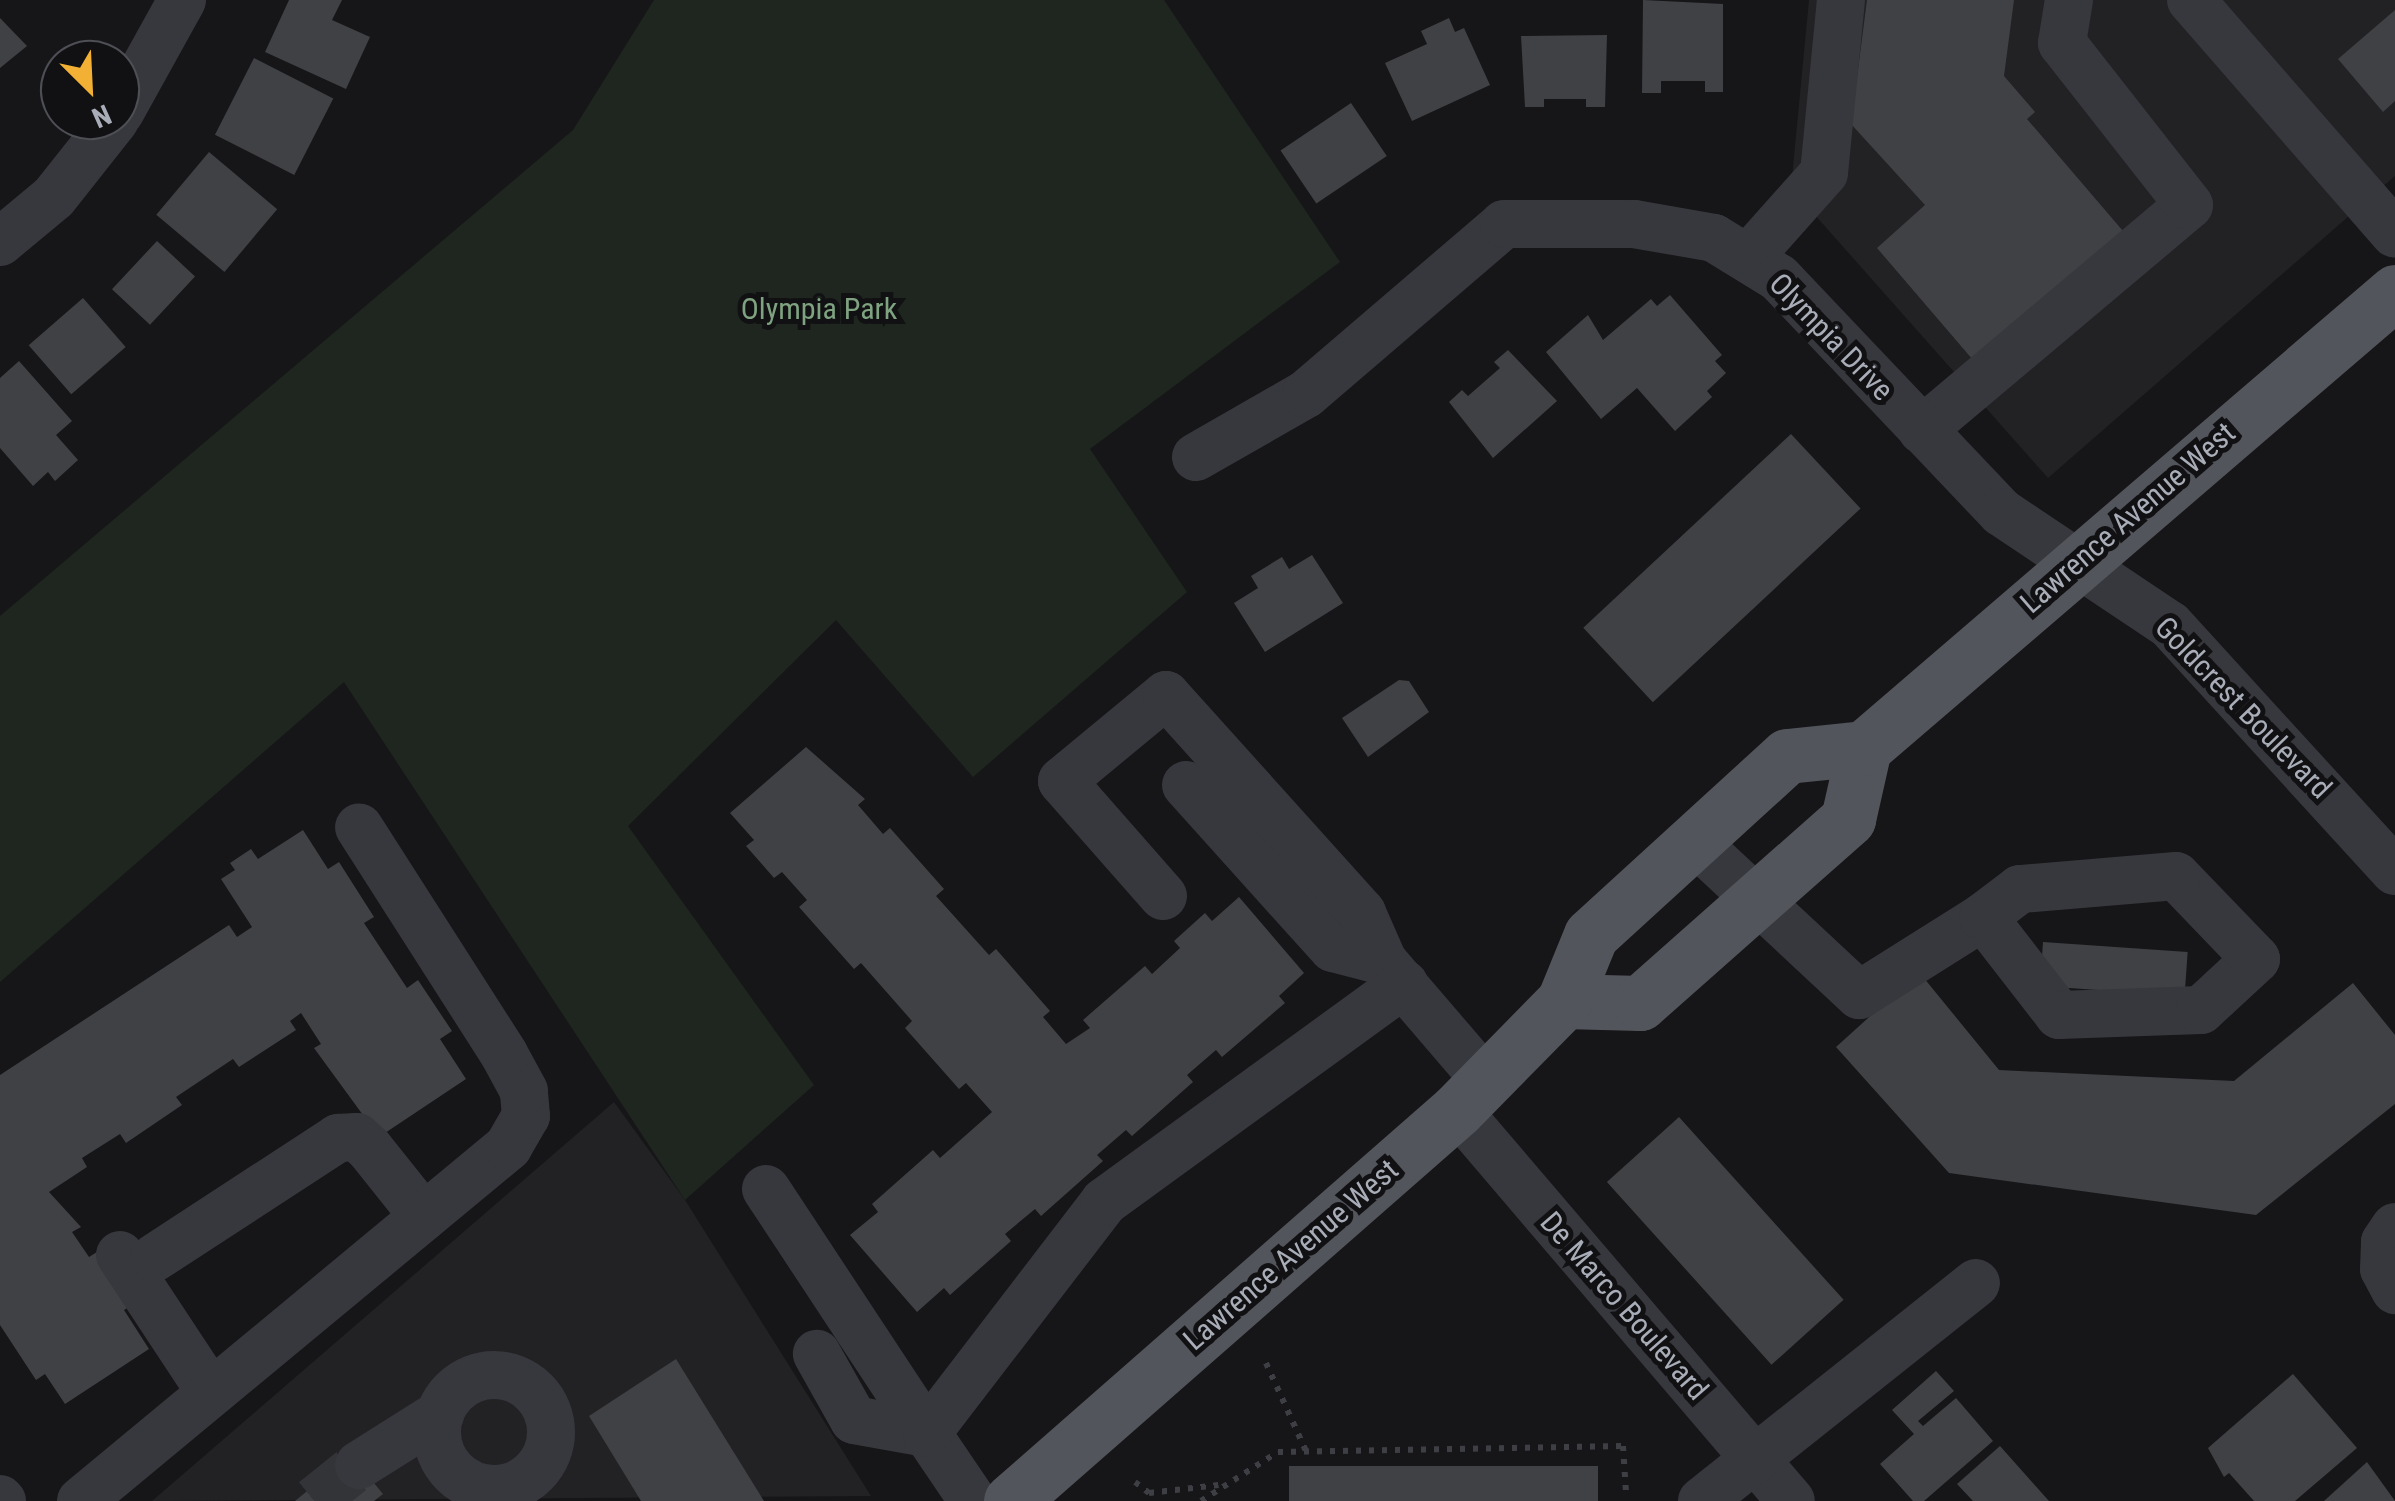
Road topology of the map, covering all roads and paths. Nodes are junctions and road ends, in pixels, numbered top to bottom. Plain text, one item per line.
1 (182, 0) edge
2 (1841, 0) edge
3 (2068, 0) edge
4 (2191, 0) edge
5 (140, 76) edge
6 (99, 140) edge
7 (2395, 234) edge
8 (0, 242) edge
9 (1750, 256) junction
10 (2395, 292) edge
11 (1922, 430) junction
12 (1196, 457) dead end
13 (2076, 561) junction
14 (1864, 748) junction
15 (1186, 785) dead end
16 (359, 828) dead end
17 (1694, 841) junction
18 (2395, 871) edge
19 (1163, 896) dead end
20 (1758, 899) junction
21 (1982, 918) junction
22 (1394, 972) junction
23 (1564, 1001) junction
24 (1471, 1095) junction
25 (766, 1189) dead end
26 (424, 1217) junction
27 (2395, 1227) edge
28 (1976, 1283) dead end
29 (2395, 1290) edge
30 (817, 1354) dead end
31 (1266, 1363) dead end
32 (211, 1393) junction
33 (440, 1414) junction
34 (927, 1433) junction
35 (1306, 1451) junction
36 (1754, 1457) junction
37 (359, 1465) tunnel mouth
38 (1135, 1482) dead end
39 (1225, 1484) junction
40 (516, 1493) edge
41 (1626, 1493) dead end
42 (82, 1501) edge
43 (973, 1501) edge
44 (1011, 1501) edge
45 (1201, 1501) edge
46 (1702, 1501) edge
47 (1792, 1501) edge

1 - 5 street
2 - 9 street
3 - 11 street
4 - 7 street
6 - 8 street
9 - 11 street, Olympia Drive
9 - 12 street, Olympia Drive
10 - 13 main road, Lawrence Avenue West
11 - 13 street, Olympia Drive
13 - 14 main road, Lawrence Avenue West
13 - 18 street, Goldcrest Boulevard
14 - 17 main road, Lawrence Avenue West
14 - 20 main road
15 - 22 street
16 - 26 street
17 - 20 street
17 - 23 main road, Lawrence Avenue West
19 - 22 street, De Marco Boulevard
20 - 21 street
20 - 23 main road
21 - 21 street
22 - 24 street, De Marco Boulevard
22 - 34 street
23 - 24 main road, Lawrence Avenue West
24 - 36 street, De Marco Boulevard
24 - 44 main road, Lawrence Avenue West
25 - 34 street
26 - 32 street
26 - 32 street
27 - 29 street
28 - 36 street
30 - 34 street
31 - 35 path
32 - 42 street
33 - 37 street
33 - 40 street
33 - 40 street
34 - 43 street
35 - 39 path
35 - 41 path
36 - 46 street
36 - 47 street, De Marco Boulevard
38 - 39 path
39 - 45 path

